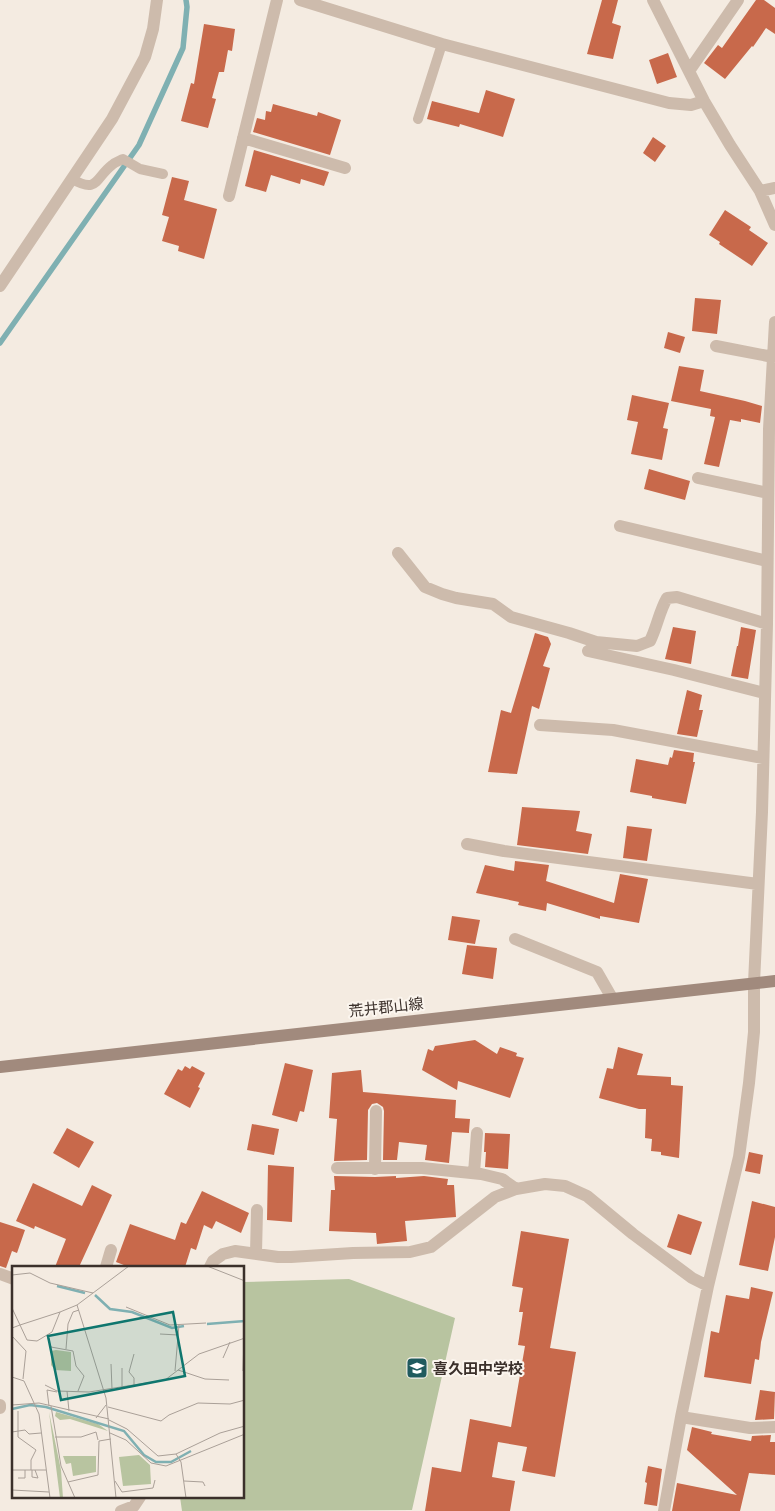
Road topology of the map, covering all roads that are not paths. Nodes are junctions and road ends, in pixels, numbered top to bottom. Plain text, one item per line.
1 (157, 0) edge
2 (277, 0) edge
3 (300, 0) edge
4 (653, 0) edge
5 (738, 0) edge
6 (442, 44) junction
7 (689, 71) junction
8 (704, 100) junction
9 (418, 119) dead end
10 (243, 138) junction
11 (345, 168) dead end
12 (164, 174) dead end
13 (72, 179) junction
14 (775, 188) edge
15 (760, 191) junction
16 (229, 196) dead end
17 (775, 225) edge
18 (0, 286) edge
19 (775, 322) edge
20 (716, 346) dead end
21 (773, 357) junction
22 (698, 478) dead end
23 (768, 493) junction
24 (620, 526) dead end
25 (398, 553) dead end
26 (767, 561) junction
27 (767, 624) junction
28 (588, 650) dead end
29 (764, 693) junction
30 (540, 725) dead end
31 (763, 758) junction
32 (467, 844) dead end
33 (758, 884) junction
34 (515, 939) dead end
35 (775, 981) edge
36 (754, 982) junction
37 (612, 998) junction
38 (0, 1067) edge
39 (376, 1111) dead end
40 (477, 1133) dead end
41 (336, 1168) dead end
42 (375, 1169) junction
43 (474, 1173) junction
44 (516, 1189) junction
45 (257, 1210) dead end
46 (111, 1250) dead end
47 (256, 1253) junction
48 (106, 1266) edge
49 (210, 1266) edge
50 (0, 1274) edge
51 (12, 1278) edge
52 (708, 1286) junction
53 (681, 1417) junction
54 (775, 1427) edge
55 (139, 1498) edge
56 (120, 1511) edge
57 (664, 1511) edge

1 - 13 street
2 - 10 street
3 - 6 street
4 - 7 street
5 - 7 street
6 - 8 street
6 - 9 lane
7 - 8 street
8 - 15 street
10 - 11 street
10 - 16 street
12 - 13 lane
13 - 18 street
14 - 15 street
15 - 17 street
19 - 21 street
20 - 21 street
21 - 23 street
22 - 23 street
23 - 26 street
24 - 26 street
25 - 27 street
26 - 27 street
27 - 29 street
28 - 29 street
29 - 31 street
30 - 31 street
31 - 33 street
32 - 33 street
33 - 36 street
34 - 37 street
35 - 36 main road, 荒井郡山線
36 - 37 main road, 荒井郡山線
36 - 52 street
37 - 38 main road, 荒井郡山線
39 - 42 street
40 - 43 street
41 - 42 street
42 - 43 street
43 - 44 street
44 - 47 street
44 - 52 street
45 - 47 street
46 - 48 street
47 - 49 street
50 - 51 street
52 - 53 street
53 - 54 street
53 - 57 street
55 - 56 street

